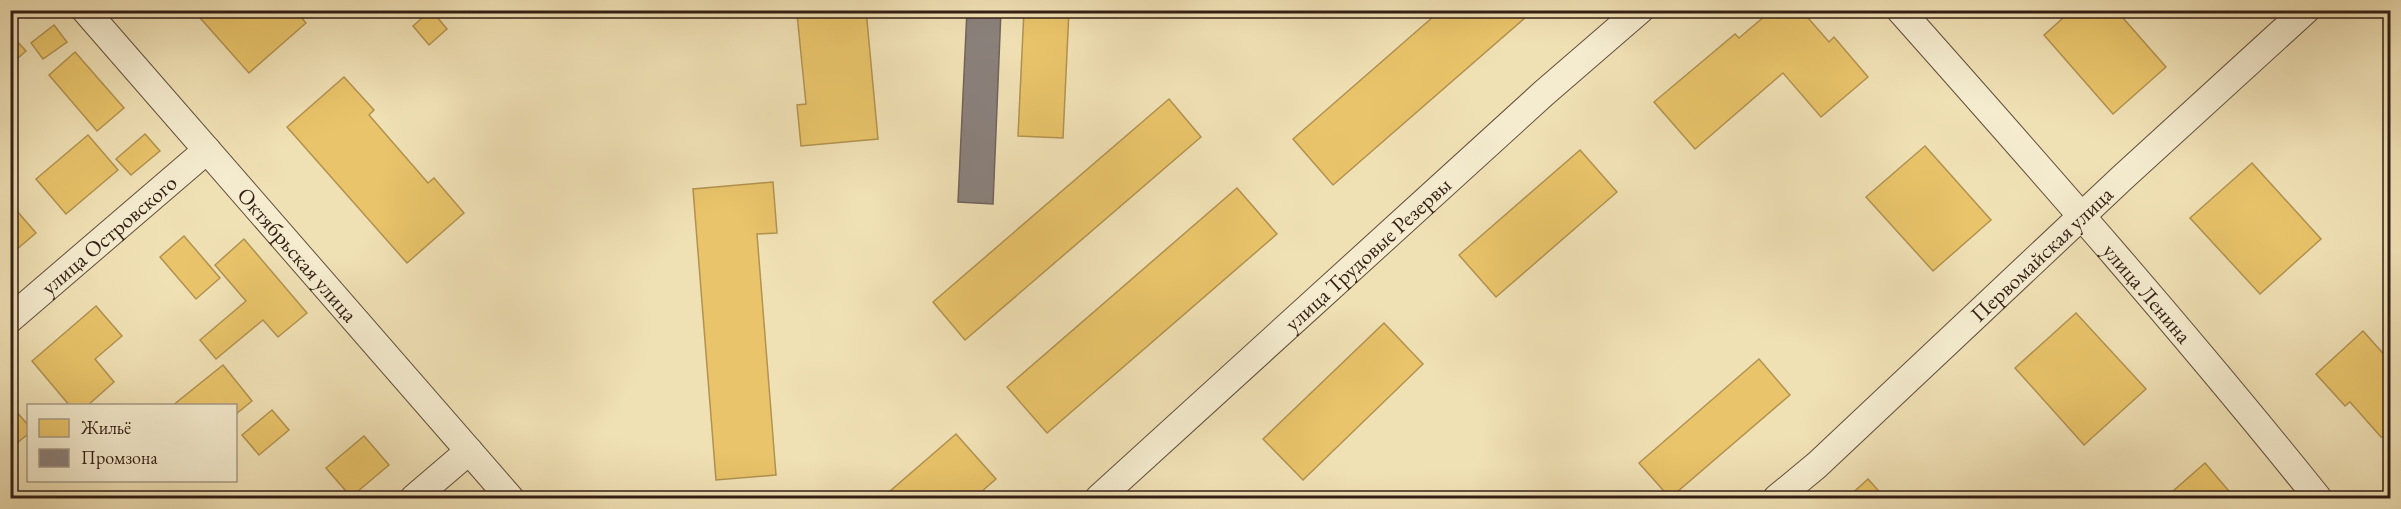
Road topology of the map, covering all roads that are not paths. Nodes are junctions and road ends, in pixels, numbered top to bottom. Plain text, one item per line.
1 (86, 10) edge
2 (1640, 10) edge
3 (1900, 10) edge
4 (2306, 10) edge
5 (207, 150) junction
6 (2082, 216) junction
7 (10, 319) edge
8 (469, 451) junction
9 (414, 498) edge
10 (510, 498) edge
11 (1099, 498) edge
12 (1777, 498) edge
13 (2318, 498) edge

1 - 5 street, Октябрьская улица
2 - 11 street, улица Трудовые Резервы
3 - 6 street, улица Ленина
4 - 6 street, Первомайская улица
5 - 7 street, улица Островского
5 - 8 street, Октябрьская улица
6 - 12 street, Первомайская улица
6 - 13 street, улица Ленина
8 - 9 street
8 - 10 street, Октябрьская улица

